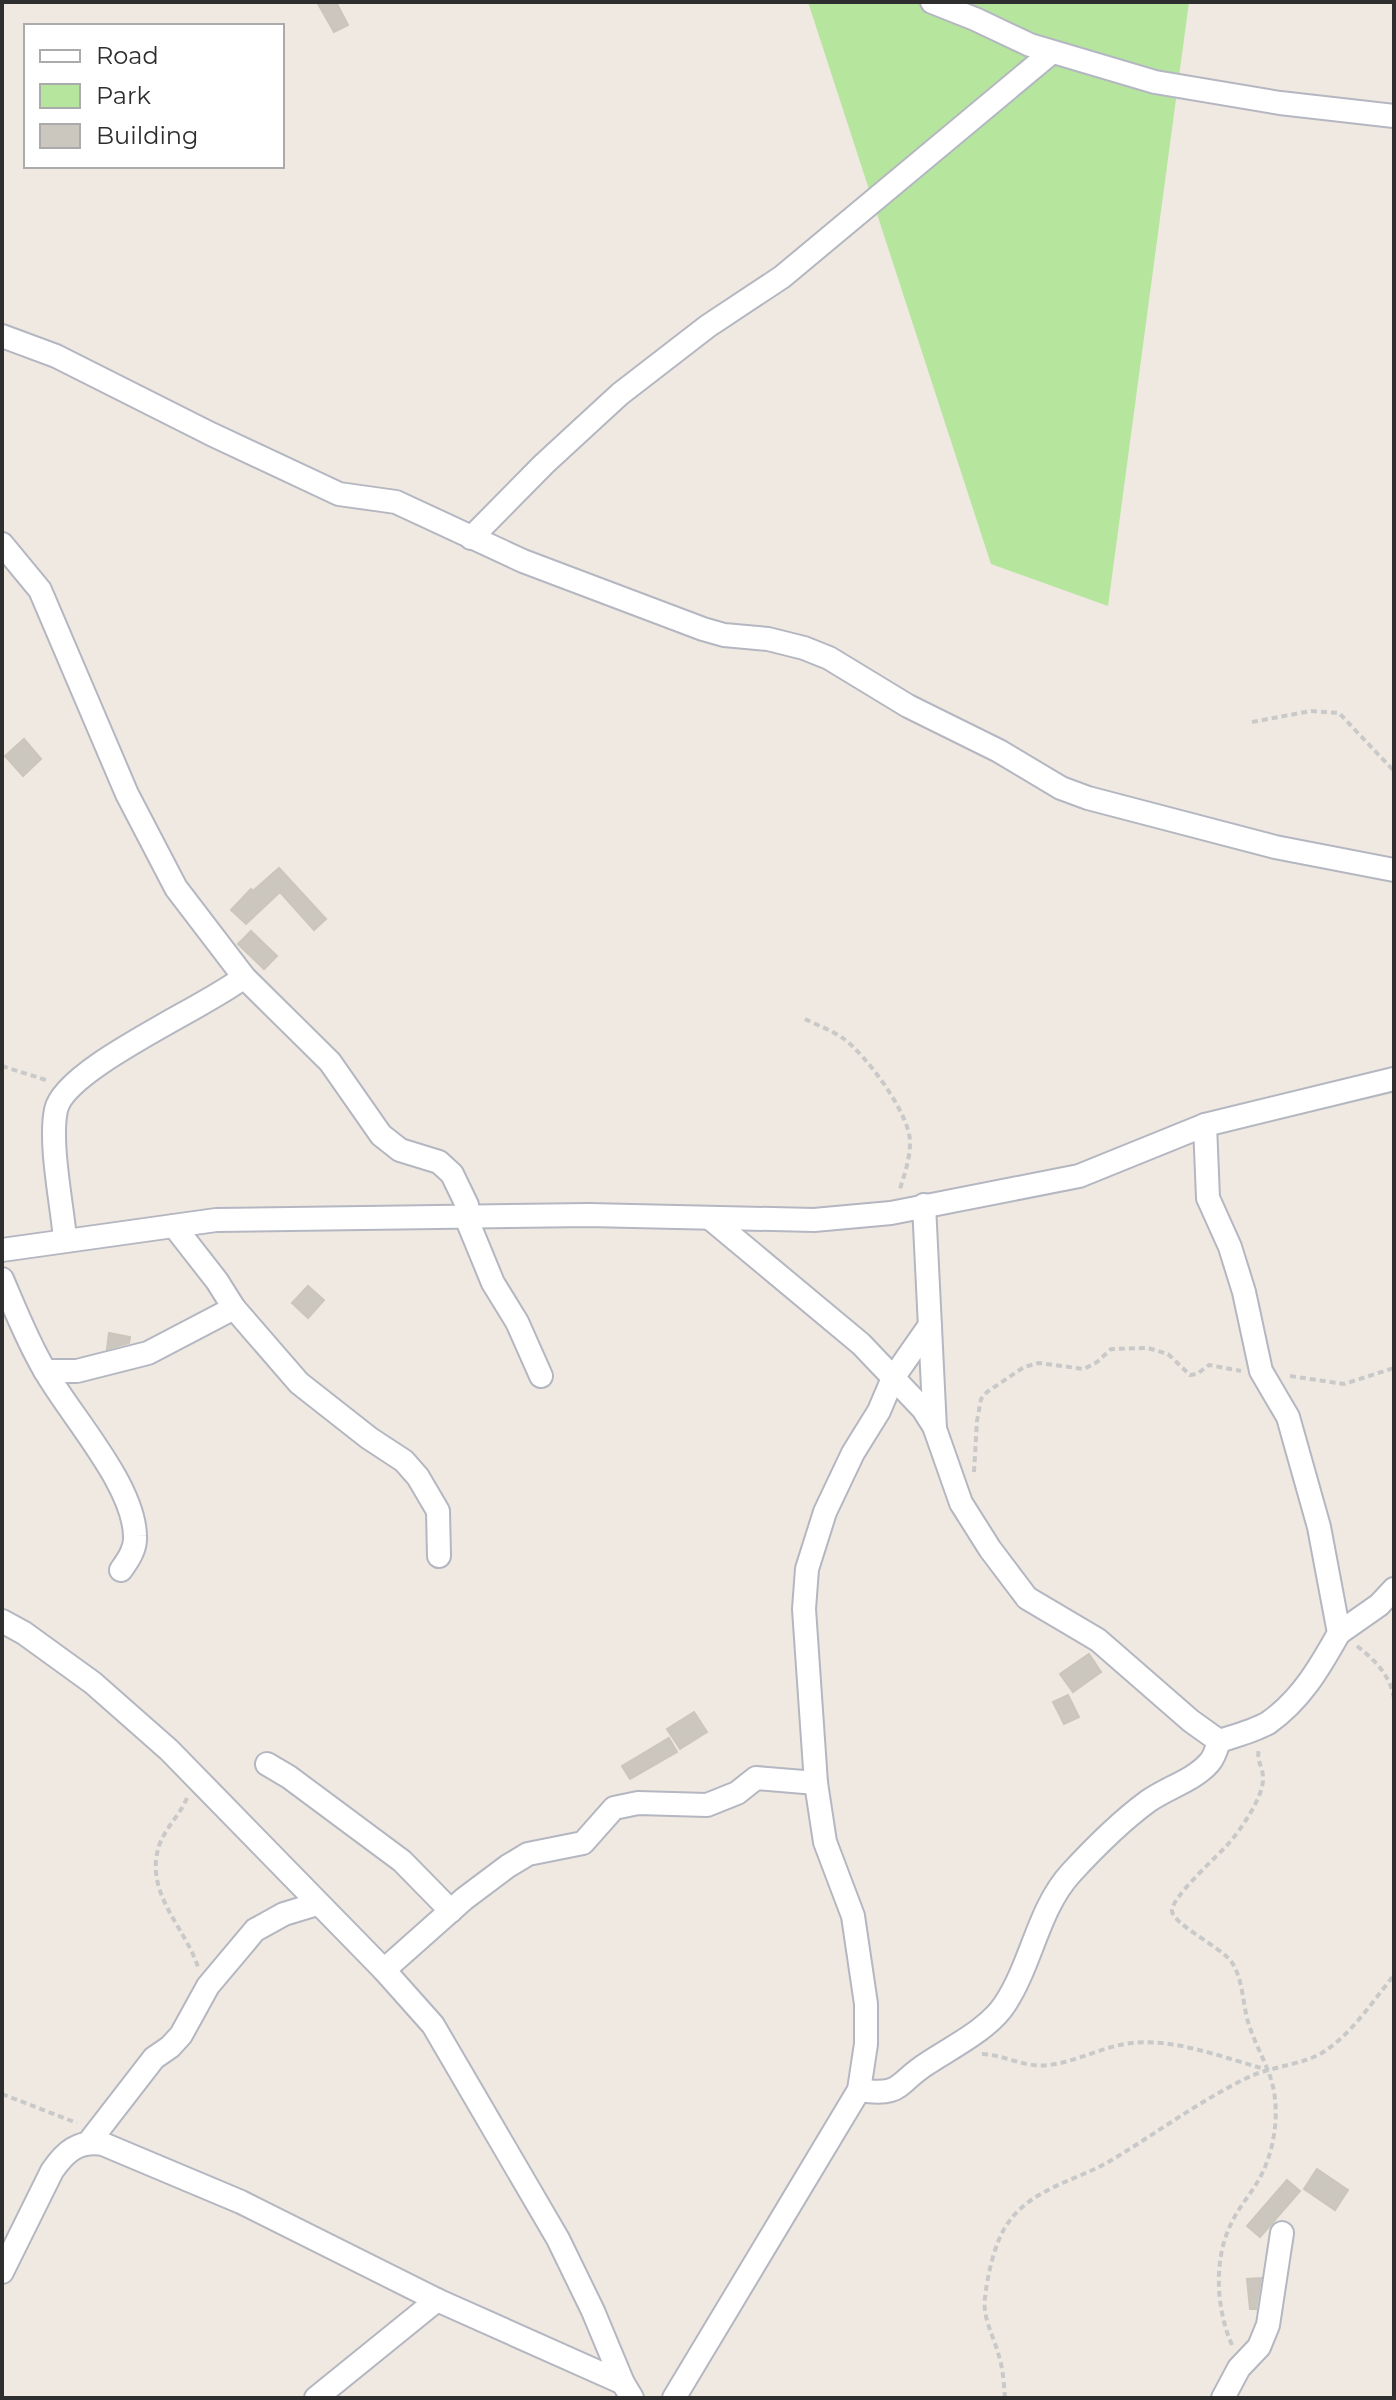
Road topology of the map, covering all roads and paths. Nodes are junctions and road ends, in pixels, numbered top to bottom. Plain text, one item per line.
1 (932, 2) edge
2 (1052, 52) junction
3 (1394, 116) edge
4 (2, 336) edge
5 (471, 538) junction
6 (2, 544) edge
7 (1252, 722) dead end
8 (1394, 771) edge
9 (1394, 870) edge
10 (244, 977) junction
11 (805, 1019) dead end
12 (2, 1066) edge
13 (1394, 1079) edge
14 (66, 1089) junction
15 (1205, 1125) junction
16 (924, 1205) junction
17 (891, 1213) junction
18 (466, 1216) junction
19 (711, 1219) junction
20 (174, 1226) junction
21 (65, 1239) junction
22 (2, 1250) edge
23 (2, 1279) edge
24 (234, 1308) junction
25 (930, 1325) junction
26 (1394, 1368) edge
27 (45, 1371) junction
28 (1261, 1371) junction
29 (541, 1376) dead end
30 (893, 1378) junction
31 (935, 1429) junction
32 (961, 1503) junction
33 (439, 1556) dead end
34 (121, 1570) dead end
35 (1394, 1589) edge
36 (2, 1621) edge
37 (1339, 1633) junction
38 (1394, 1698) edge
39 (1266, 1724) junction
40 (1219, 1741) junction
41 (267, 1764) dead end
42 (194, 1776) junction
43 (816, 1783) junction
44 (317, 1904) junction
45 (451, 1911) junction
46 (384, 1970) junction
47 (1394, 1975) edge
48 (204, 1993) junction
49 (945, 2054) junction
50 (1267, 2069) junction
51 (859, 2090) junction
52 (2, 2094) edge
53 (93, 2137) junction
54 (1282, 2233) dead end
55 (2, 2272) edge
56 (437, 2300) junction
57 (1239, 2368) junction
58 (627, 2390) edge
59 (316, 2398) edge
60 (674, 2398) edge
61 (1005, 2398) edge
62 (1223, 2398) edge

1 - 2 street
2 - 3 street
2 - 5 street
4 - 5 street
5 - 9 street
6 - 10 street
7 - 8 path
10 - 14 street
10 - 18 street
11 - 17 path
12 - 14 path
13 - 15 street
14 - 21 street
15 - 16 street
15 - 28 street
16 - 17 street
16 - 25 street
17 - 19 street
18 - 19 street
18 - 20 street
18 - 29 street
19 - 30 street
20 - 21 street
20 - 24 street
21 - 22 street
23 - 27 street
24 - 27 street
24 - 33 street
25 - 30 street
25 - 31 street
26 - 28 path
27 - 34 street
28 - 32 path
28 - 37 street
30 - 31 street
30 - 43 street
31 - 32 street
32 - 40 street
35 - 37 street
36 - 42 street
37 - 38 path
37 - 39 street
39 - 40 street
39 - 50 path
40 - 49 street
41 - 45 street
42 - 44 street
42 - 48 path
43 - 45 street
43 - 51 street
44 - 46 street
44 - 48 street
45 - 46 street
46 - 58 street
47 - 50 path
48 - 53 street
49 - 50 path
49 - 51 street
50 - 57 path
50 - 61 path
51 - 60 street
52 - 53 path
53 - 55 street
53 - 56 street
54 - 57 street
56 - 58 street
56 - 59 street
57 - 62 street

